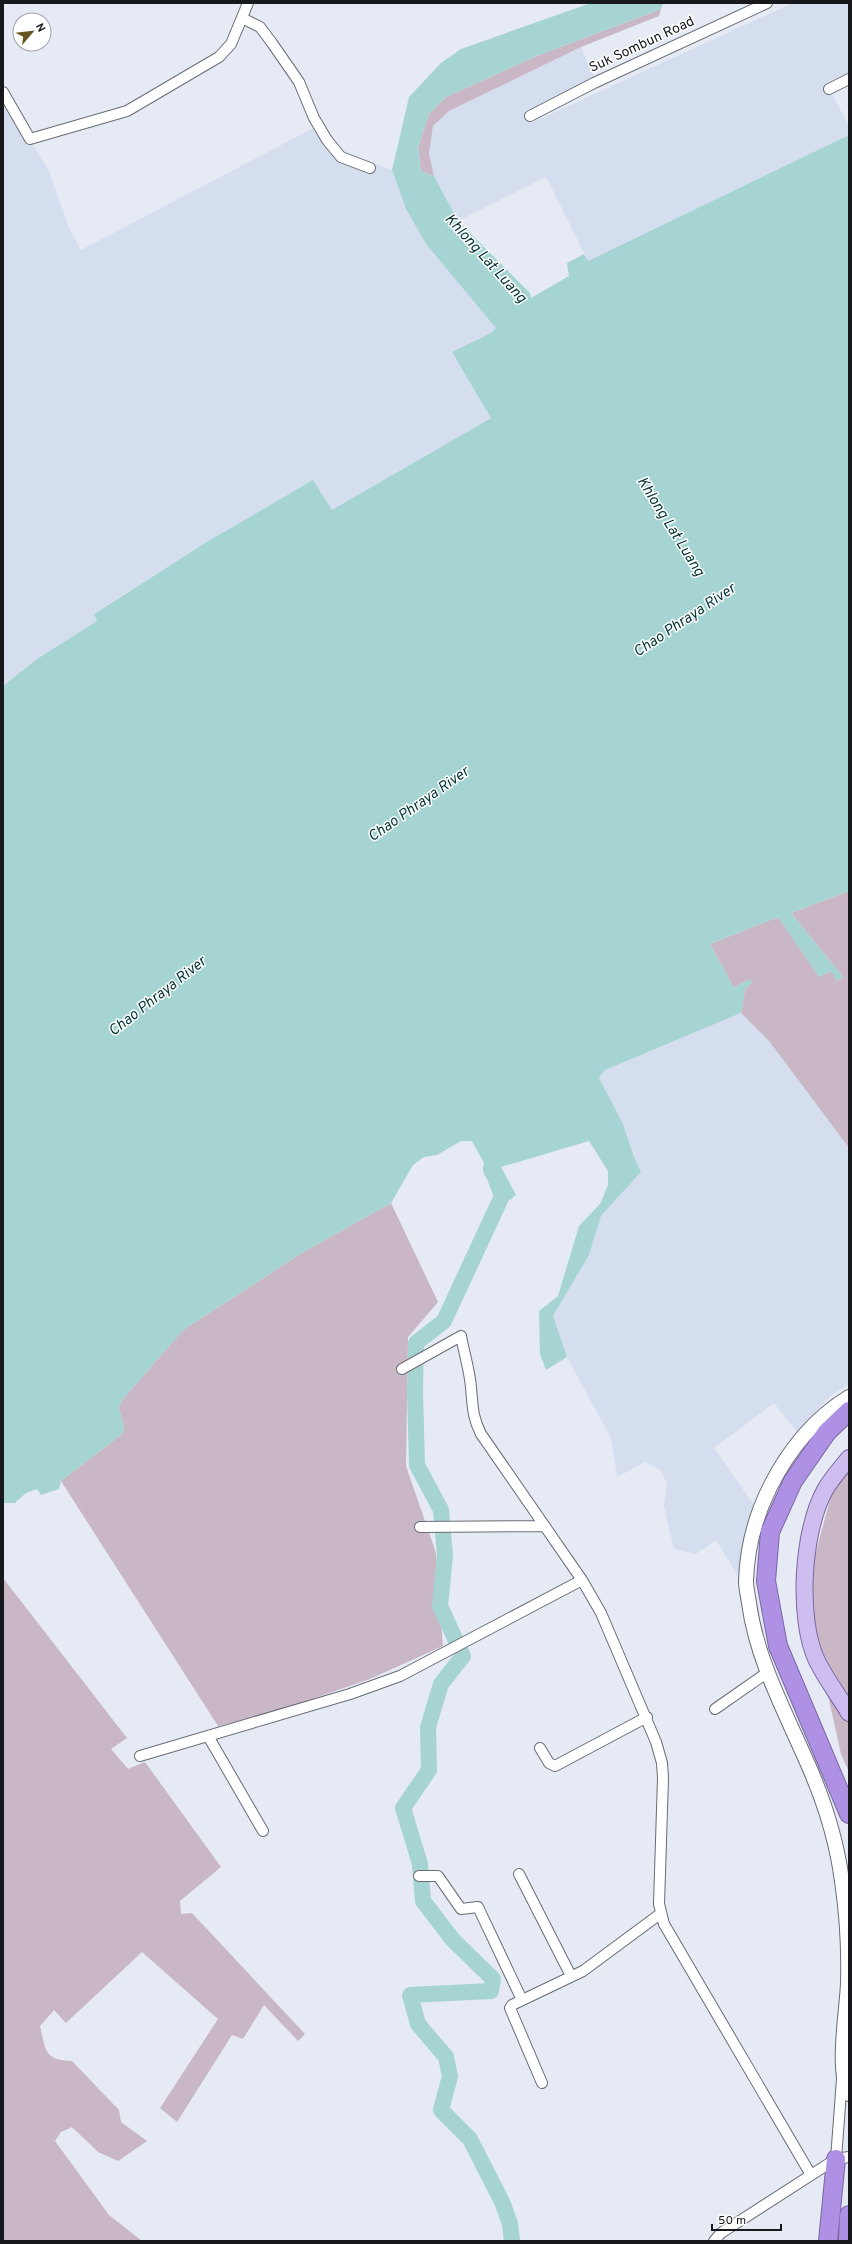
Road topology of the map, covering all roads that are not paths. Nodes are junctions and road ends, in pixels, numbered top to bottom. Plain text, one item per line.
1 (248, 3) edge
2 (767, 3) edge
3 (242, 18) junction
4 (849, 78) edge
5 (829, 89) dead end
6 (3, 92) edge
7 (530, 116) dead end
8 (370, 168) dead end
9 (402, 1369) dead end
10 (849, 1397) edge
11 (849, 1411) edge
12 (849, 1458) edge
13 (424, 1526) dead end
14 (544, 1526) junction
15 (582, 1580) junction
16 (768, 1672) junction
17 (715, 1709) dead end
18 (849, 1713) edge
19 (647, 1717) junction
20 (208, 1736) junction
21 (540, 1748) dead end
22 (140, 1756) dead end
23 (849, 1814) edge
24 (263, 1831) dead end
25 (519, 1874) dead end
26 (419, 1876) dead end
27 (660, 1914) junction
28 (571, 1976) junction
29 (522, 2000) junction
30 (842, 2077) junction
31 (542, 2083) dead end
32 (849, 2094) edge
33 (842, 2158) edge
34 (811, 2175) junction
35 (849, 2215) edge
36 (713, 2240) edge
37 (828, 2241) edge
38 (848, 2241) edge

1 - 3 street
2 - 7 street, Suk Sombun Road
3 - 6 street
3 - 8 street
4 - 5 street
9 - 14 street
10 - 16 street
11 - 23 highway
12 - 18 main road
13 - 14 street
14 - 15 street
15 - 19 street
15 - 20 street
16 - 17 street
16 - 30 street
19 - 21 street
19 - 27 street
20 - 22 street
20 - 24 street
25 - 28 street
26 - 29 street
27 - 28 street
27 - 34 street
28 - 29 street
29 - 31 street
30 - 32 street
30 - 33 street
33 - 34 street
33 - 37 highway
34 - 36 street
35 - 38 highway

